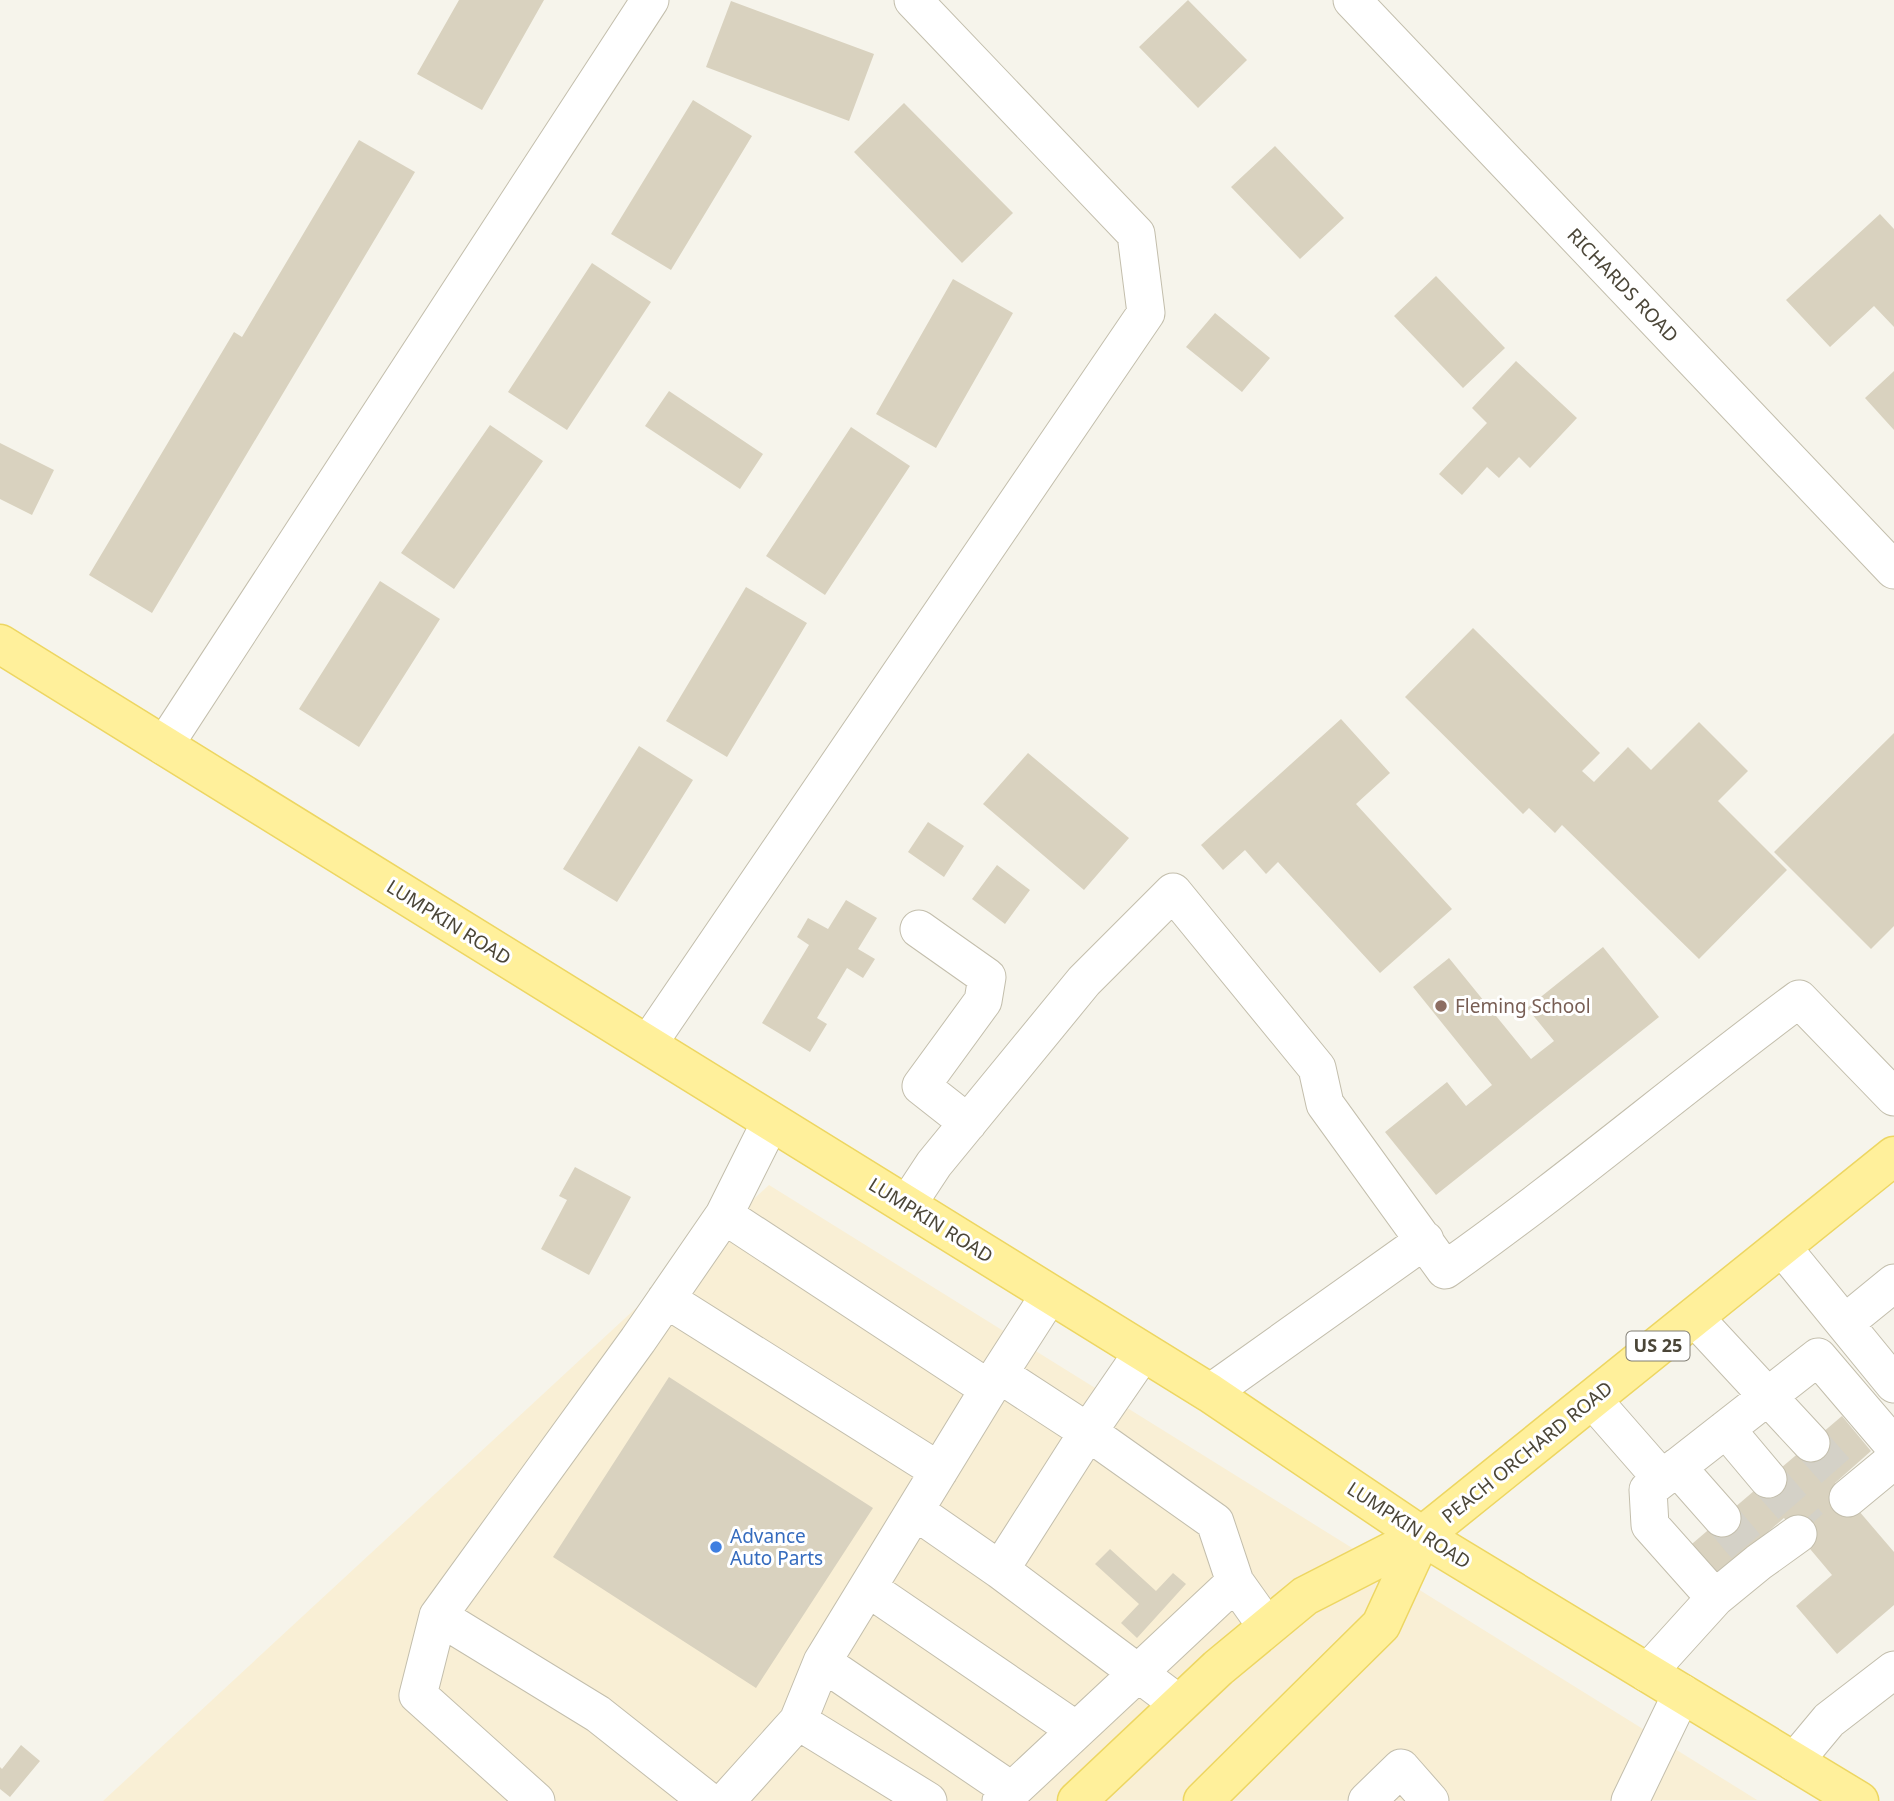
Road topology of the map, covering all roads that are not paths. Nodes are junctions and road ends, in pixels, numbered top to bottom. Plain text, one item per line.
1 (650, 0) edge
2 (913, 0) edge
3 (1353, 0) edge
4 (1894, 570) edge
5 (2, 649) edge
6 (164, 746) junction
7 (919, 929) dead end
8 (648, 1044) junction
9 (1894, 1097) edge
10 (771, 1121) junction
11 (968, 1123) junction
12 (1894, 1156) edge
13 (907, 1205) junction
14 (724, 1215) junction
15 (1425, 1240) junction
16 (1782, 1247) junction
17 (1894, 1283) edge
18 (1050, 1294) junction
19 (666, 1299) junction
20 (1694, 1317) junction
21 (1845, 1323) junction
22 (1143, 1352) junction
23 (994, 1381) junction
24 (1894, 1384) edge
25 (1210, 1393) junction
26 (1769, 1395) junction
27 (1592, 1399) junction
28 (1726, 1429) junction
29 (1088, 1432) junction
30 (1811, 1443) tunnel mouth
31 (1894, 1446) edge
32 (1894, 1460) edge
33 (939, 1471) junction
34 (1670, 1473) junction
35 (1768, 1479) tunnel mouth
36 (1848, 1489) dead end
37 (915, 1511) junction
38 (1722, 1518) tunnel mouth
39 (1798, 1534) dead end
40 (1422, 1536) junction
41 (1000, 1570) junction
42 (1235, 1582) junction
43 (868, 1588) junction
44 (1715, 1598) junction
45 (438, 1615) junction
46 (1267, 1627) junction
47 (822, 1662) junction
48 (1894, 1670) edge
49 (1138, 1673) junction
50 (1647, 1673) junction
51 (1682, 1693) junction
52 (1179, 1704) junction
53 (798, 1721) junction
54 (1076, 1730) junction
55 (1794, 1762) junction
56 (1006, 1796) edge
57 (537, 1801) edge
58 (708, 1801) edge
59 (726, 1801) edge
60 (928, 1801) edge
61 (1077, 1801) edge
62 (1203, 1801) edge
63 (1367, 1801) edge
64 (1430, 1801) edge
65 (1630, 1801) edge
66 (1858, 1801) edge

1 - 6 street
2 - 8 street
3 - 4 street, RICHARDS ROAD
5 - 6 main road, LUMPKIN ROAD
6 - 8 main road, LUMPKIN ROAD
7 - 11 street
8 - 10 main road, LUMPKIN ROAD
9 - 15 street
10 - 13 main road, LUMPKIN ROAD
10 - 14 street
11 - 13 street
11 - 15 street
12 - 16 main road, PEACH ORCHARD ROAD / US 25
13 - 18 main road, LUMPKIN ROAD
14 - 19 street
14 - 23 street
15 - 25 street
16 - 20 main road, PEACH ORCHARD ROAD / US 25
16 - 21 street
17 - 21 street
18 - 22 main road, LUMPKIN ROAD
18 - 23 street
19 - 33 street
19 - 45 street
20 - 26 street
20 - 27 main road, PEACH ORCHARD ROAD / US 25
21 - 24 street
22 - 25 main road, LUMPKIN ROAD
22 - 29 street
23 - 29 street
23 - 33 street
25 - 40 main road, LUMPKIN ROAD
26 - 28 street
26 - 30 street
26 - 31 street
27 - 34 street
27 - 40 main road, PEACH ORCHARD ROAD / US 25
28 - 34 street
28 - 35 street
29 - 41 street
29 - 42 street
32 - 36 street
33 - 37 street
34 - 38 street
34 - 44 street
37 - 41 street
37 - 43 street
39 - 44 street
40 - 46 main road, PEACH ORCHARD ROAD / US 25
40 - 50 main road, LUMPKIN ROAD
40 - 62 main road, PEACH ORCHARD ROAD / US 25
41 - 49 street
42 - 46 street
42 - 49 street
43 - 47 street
43 - 54 street
44 - 50 street
45 - 57 street
45 - 58 street
46 - 52 main road, PEACH ORCHARD ROAD / US 25
47 - 53 street
47 - 56 street
48 - 55 street
49 - 52 street
49 - 54 street
50 - 51 main road, LUMPKIN ROAD
51 - 55 main road, LUMPKIN ROAD
51 - 65 street
52 - 61 main road, PEACH ORCHARD ROAD / US 25
53 - 59 street
53 - 60 street
54 - 56 street
55 - 66 main road, LUMPKIN ROAD
63 - 64 street

